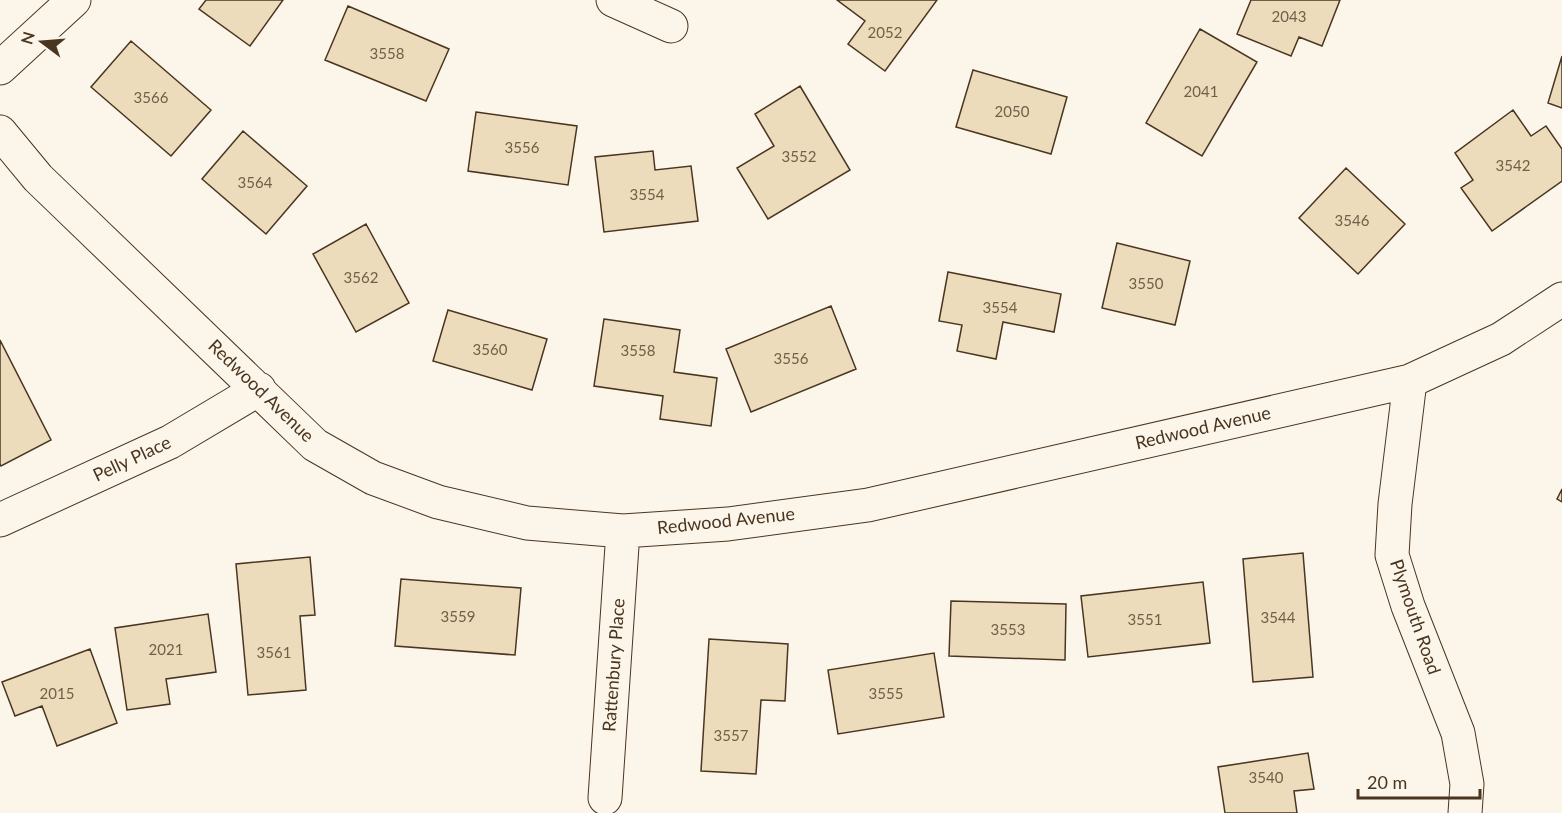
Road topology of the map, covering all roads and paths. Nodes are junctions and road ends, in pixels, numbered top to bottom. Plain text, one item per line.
1 (74, 0) edge
2 (613, 0) edge
3 (671, 26) dead end
4 (0, 68) edge
5 (0, 132) edge
6 (1562, 299) edge
7 (1410, 381) junction
8 (258, 389) junction
9 (0, 520) edge
10 (622, 531) junction
11 (605, 798) dead end
12 (1465, 813) edge

1 - 4 street
2 - 3 street
5 - 8 street, Redwood Avenue
6 - 7 street, Redwood Avenue
7 - 10 street, Redwood Avenue
7 - 12 street, Plymouth Road
8 - 9 street, Pelly Place
8 - 10 street, Redwood Avenue
10 - 11 street, Rattenbury Place

